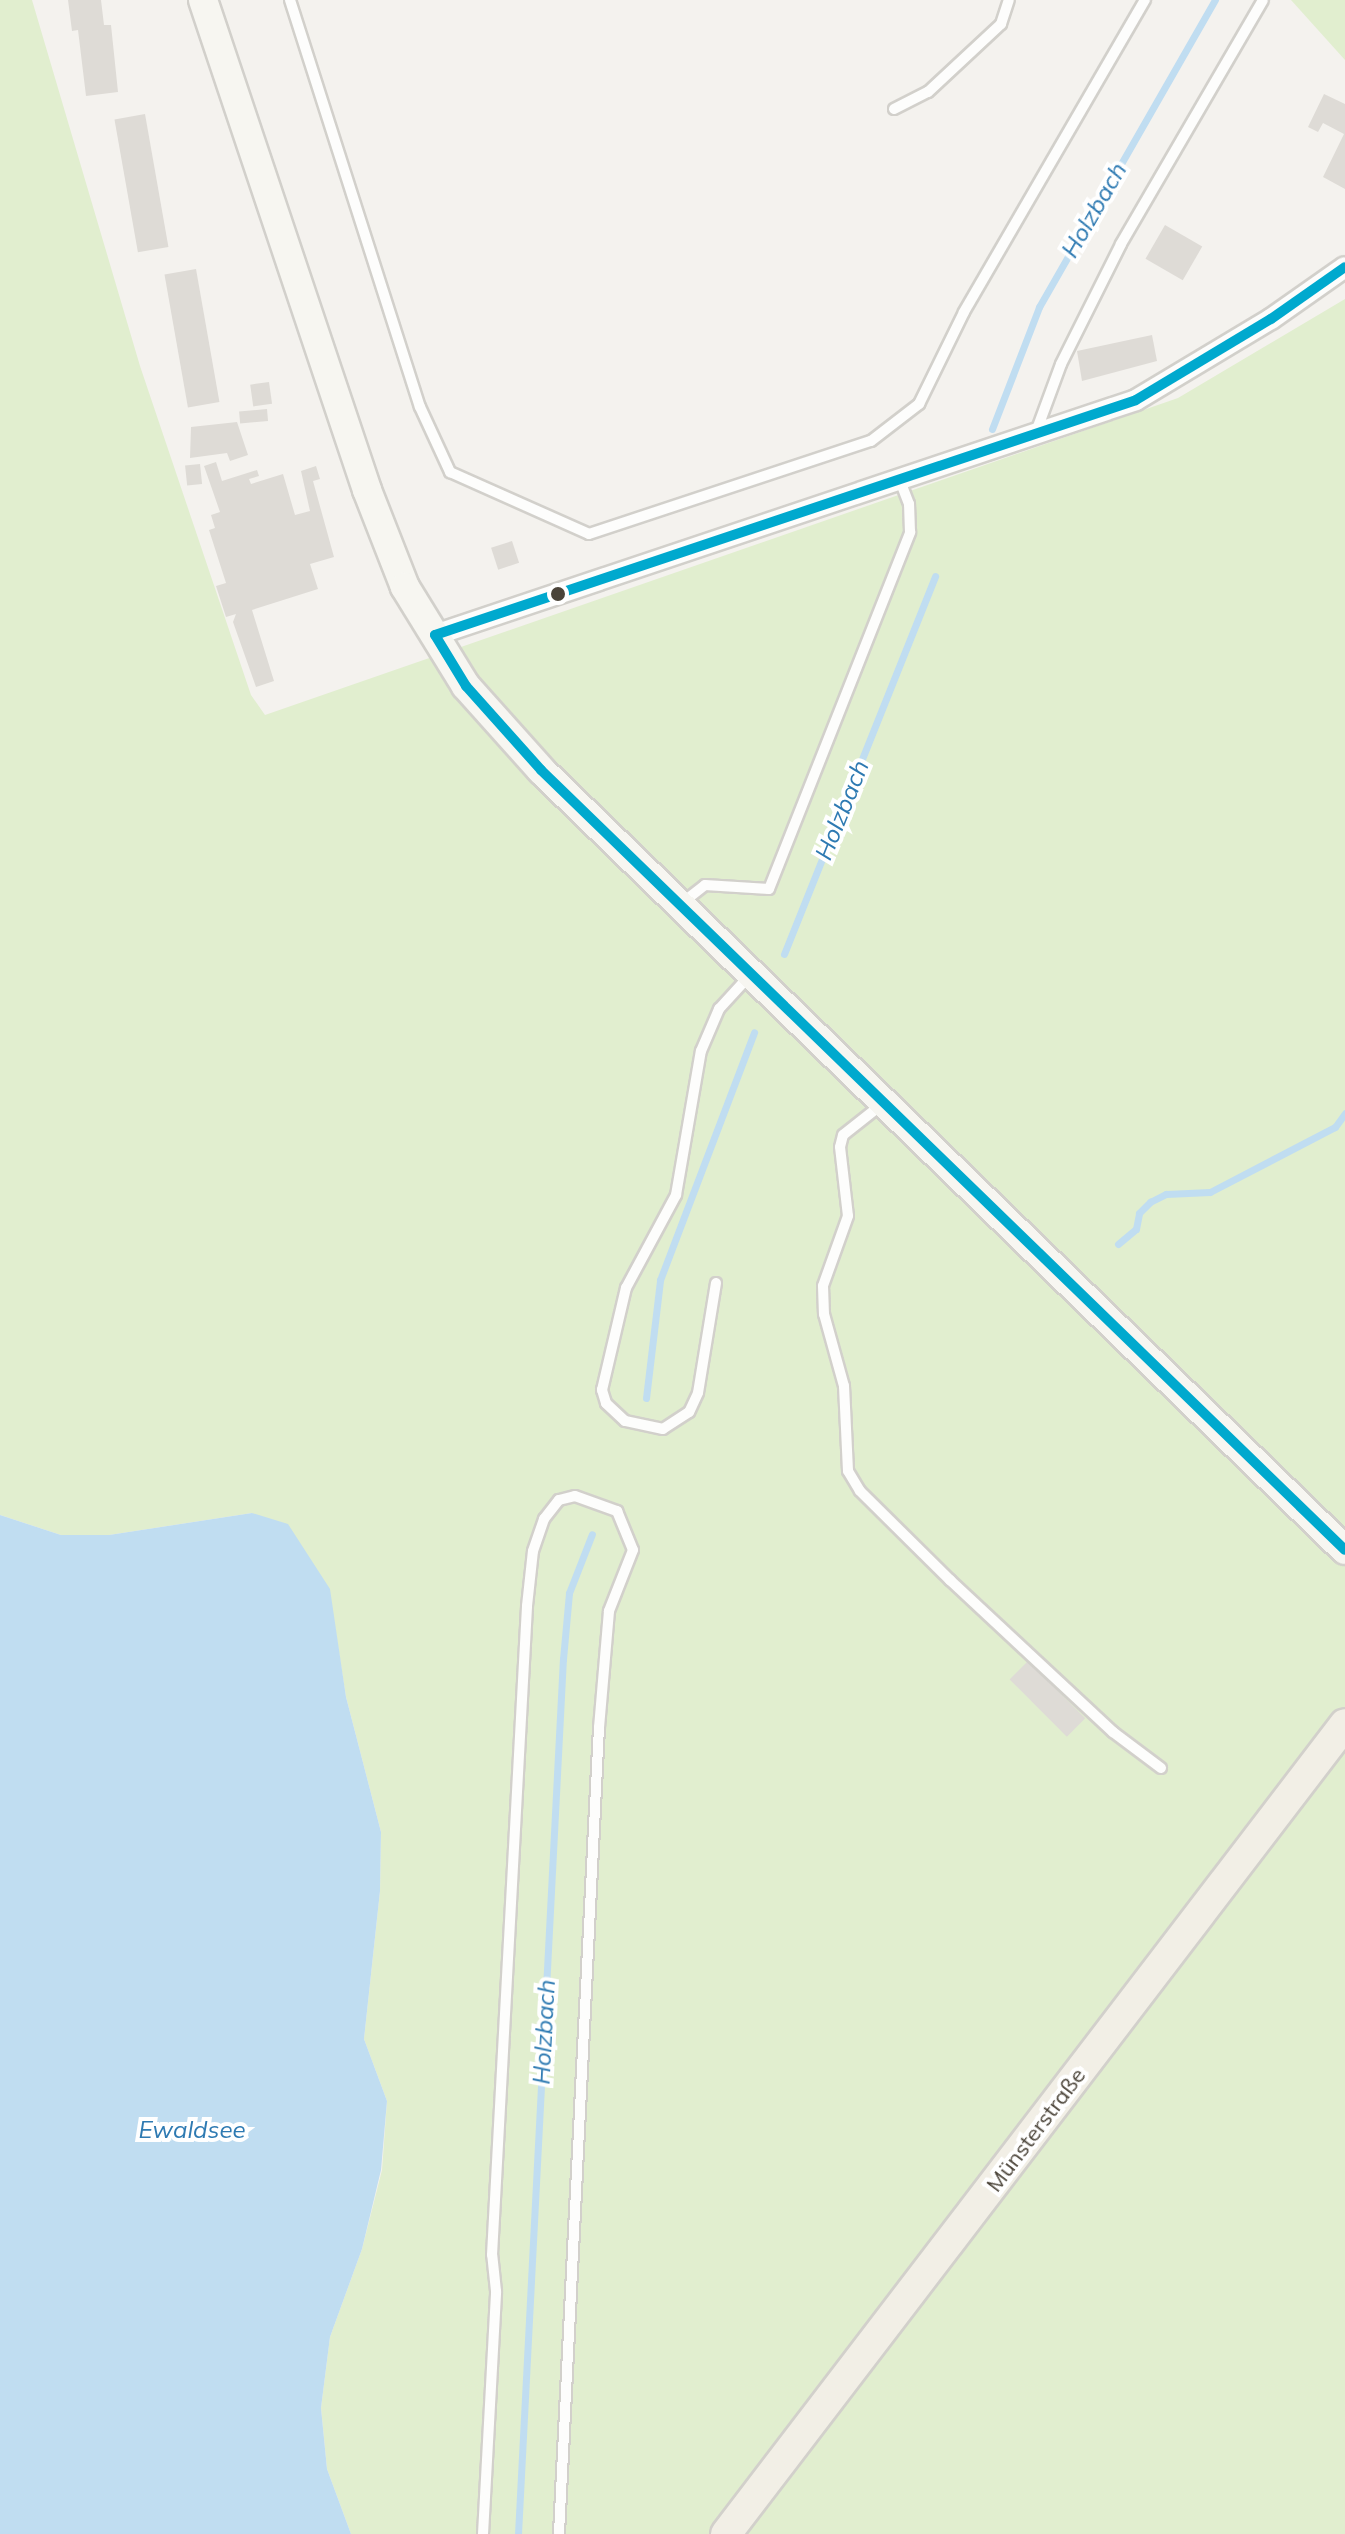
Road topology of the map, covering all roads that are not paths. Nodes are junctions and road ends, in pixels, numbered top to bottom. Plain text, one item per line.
1 (203, 0) edge
2 (290, 0) edge
3 (1009, 0) edge
4 (1145, 0) edge
5 (1263, 0) edge
6 (894, 109) dead end
7 (1345, 267) edge
8 (1035, 434) junction
9 (900, 480) junction
10 (435, 635) junction
11 (681, 904) junction
12 (753, 973) junction
13 (886, 1101) junction
14 (716, 1283) dead end
15 (1345, 1550) edge
16 (1345, 1724) edge
17 (1161, 1768) dead end
18 (483, 2534) edge
19 (559, 2534) edge
20 (726, 2534) edge

1 - 10 main road
2 - 4 lane
3 - 6 lane
5 - 8 lane
7 - 8 street
8 - 9 street
9 - 10 street
9 - 11 lane
10 - 11 main road
11 - 12 main road
12 - 13 main road
12 - 14 lane
13 - 15 main road
13 - 17 lane
16 - 20 main road, Münsterstraße
18 - 19 lane

